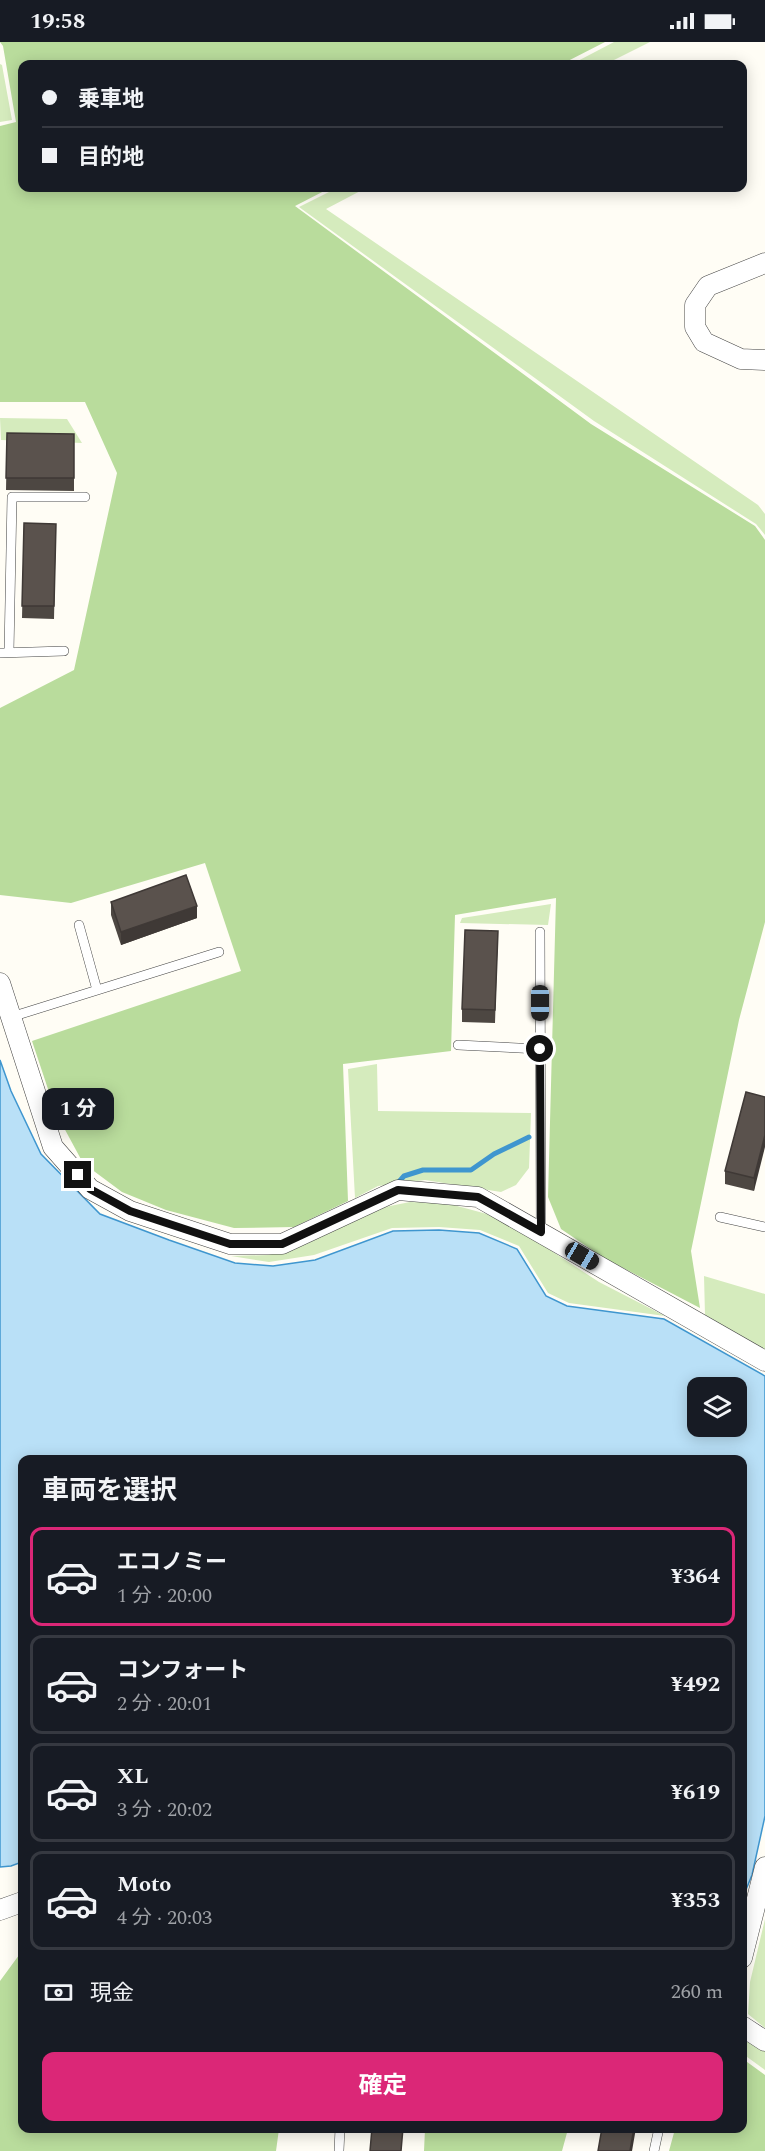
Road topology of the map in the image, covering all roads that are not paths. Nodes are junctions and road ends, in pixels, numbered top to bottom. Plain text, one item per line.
1 (765, 263) edge
2 (765, 360) edge
3 (85, 497) dead end
4 (64, 651) dead end
5 (5, 652) edge
6 (79, 925) dead end
7 (540, 932) dead end
8 (219, 952) dead end
9 (0, 982) edge
10 (97, 990) junction
11 (11, 1017) junction
12 (458, 1045) dead end
13 (540, 1049) junction
14 (720, 1217) dead end
15 (765, 1227) edge
16 (541, 1232) junction
17 (765, 1361) edge
18 (765, 1867) edge
19 (18, 1903) edge
20 (0, 1910) edge
21 (747, 1938) edge
22 (747, 2029) edge
23 (765, 2041) edge
24 (340, 2133) edge
25 (658, 2133) edge
26 (339, 2151) edge
27 (654, 2151) edge

1 - 2 street
3 - 5 lane
4 - 5 lane
6 - 10 lane
7 - 13 lane
8 - 10 lane
9 - 11 street
10 - 11 lane
11 - 16 street
12 - 13 lane
13 - 16 lane
14 - 15 lane
16 - 17 street
18 - 21 street
19 - 20 street
22 - 23 street
24 - 26 lane
25 - 27 lane

